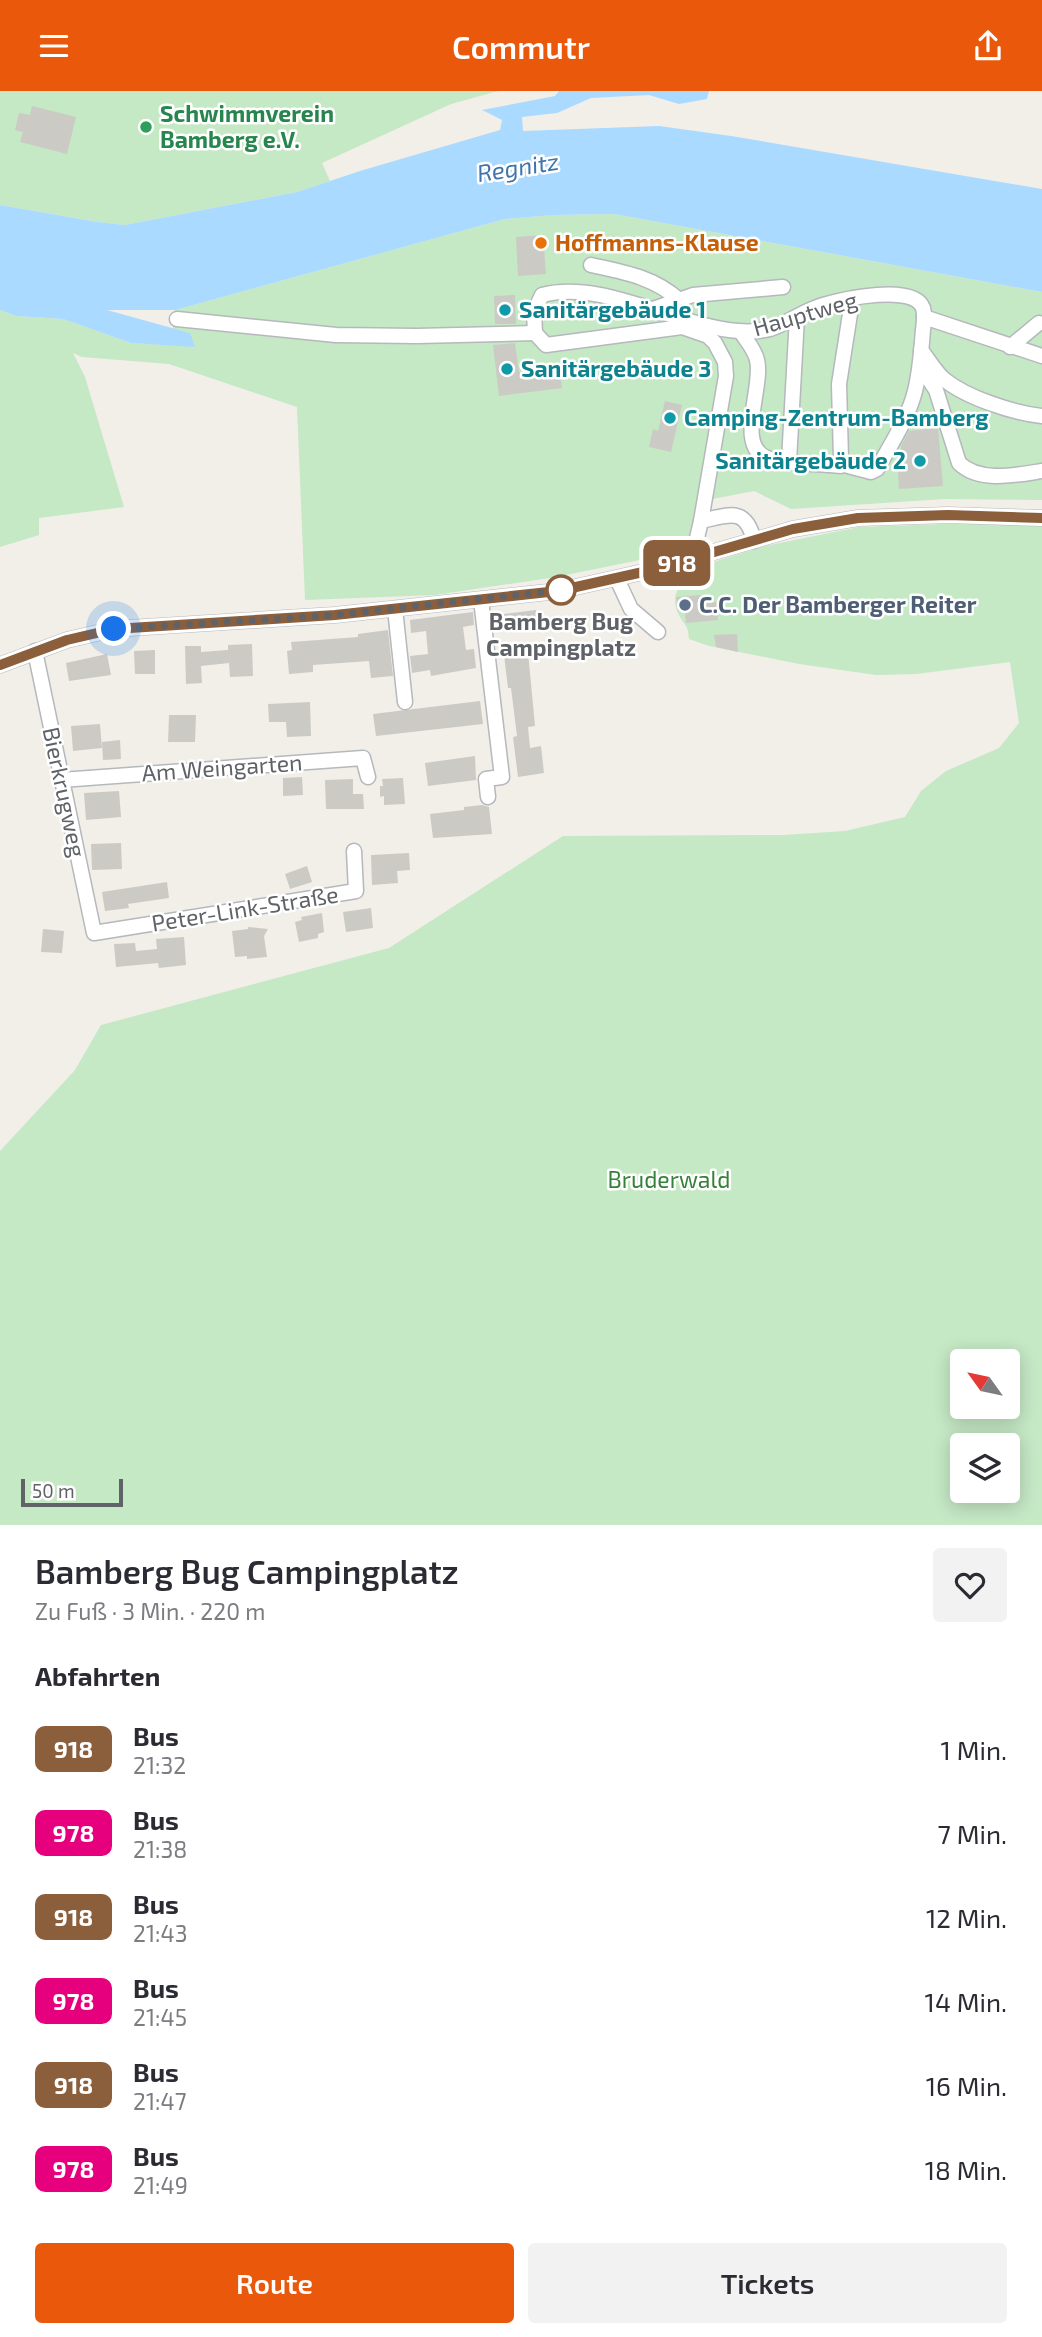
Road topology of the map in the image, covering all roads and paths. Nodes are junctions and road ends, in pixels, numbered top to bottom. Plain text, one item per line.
1 (591, 265) dead end
2 (783, 287) dead end
3 (848, 299) junction
4 (679, 300) junction
5 (650, 310) junction
6 (797, 317) junction
7 (924, 317) junction
8 (177, 319) dead end
9 (1039, 323) dead end
10 (741, 331) junction
11 (535, 333) junction
12 (1010, 347) junction
13 (921, 350) junction
14 (1042, 356) edge
15 (920, 366) junction
16 (1042, 416) edge
17 (789, 461) junction
18 (845, 463) junction
19 (1042, 471) edge
20 (1042, 518) edge
21 (701, 521) junction
22 (754, 541) junction
23 (692, 559) junction
24 (617, 579) junction
25 (481, 600) junction
26 (395, 609) junction
27 (658, 632) dead end
28 (35, 651) junction
29 (0, 665) edge
30 (405, 702) dead end
31 (368, 777) dead end
32 (61, 780) junction
33 (488, 797) dead end
34 (354, 851) dead end
35 (94, 933) joint

1 - 4 street
2 - 4 street
3 - 6 street, Hauptweg
3 - 7 street, Hauptweg
3 - 18 street
4 - 5 street
5 - 10 street, Hauptweg
5 - 11 street, Hauptweg
6 - 10 street, Hauptweg
6 - 17 street
7 - 12 street
7 - 13 street
8 - 11 street
9 - 12 street
10 - 17 street
11 - 21 street
12 - 14 street
13 - 15 street
13 - 16 street
15 - 18 street
15 - 19 street
17 - 18 street
20 - 22 street
21 - 22 street
21 - 23 street
22 - 23 street
23 - 24 street
24 - 25 street
24 - 27 street
25 - 26 street
25 - 33 street
26 - 28 street
26 - 30 street
28 - 29 street
28 - 32 street, Bierkrugweg
31 - 32 street, Am Weingarten
32 - 35 street, Bierkrugweg
34 - 35 street, Peter-Link-Straße

